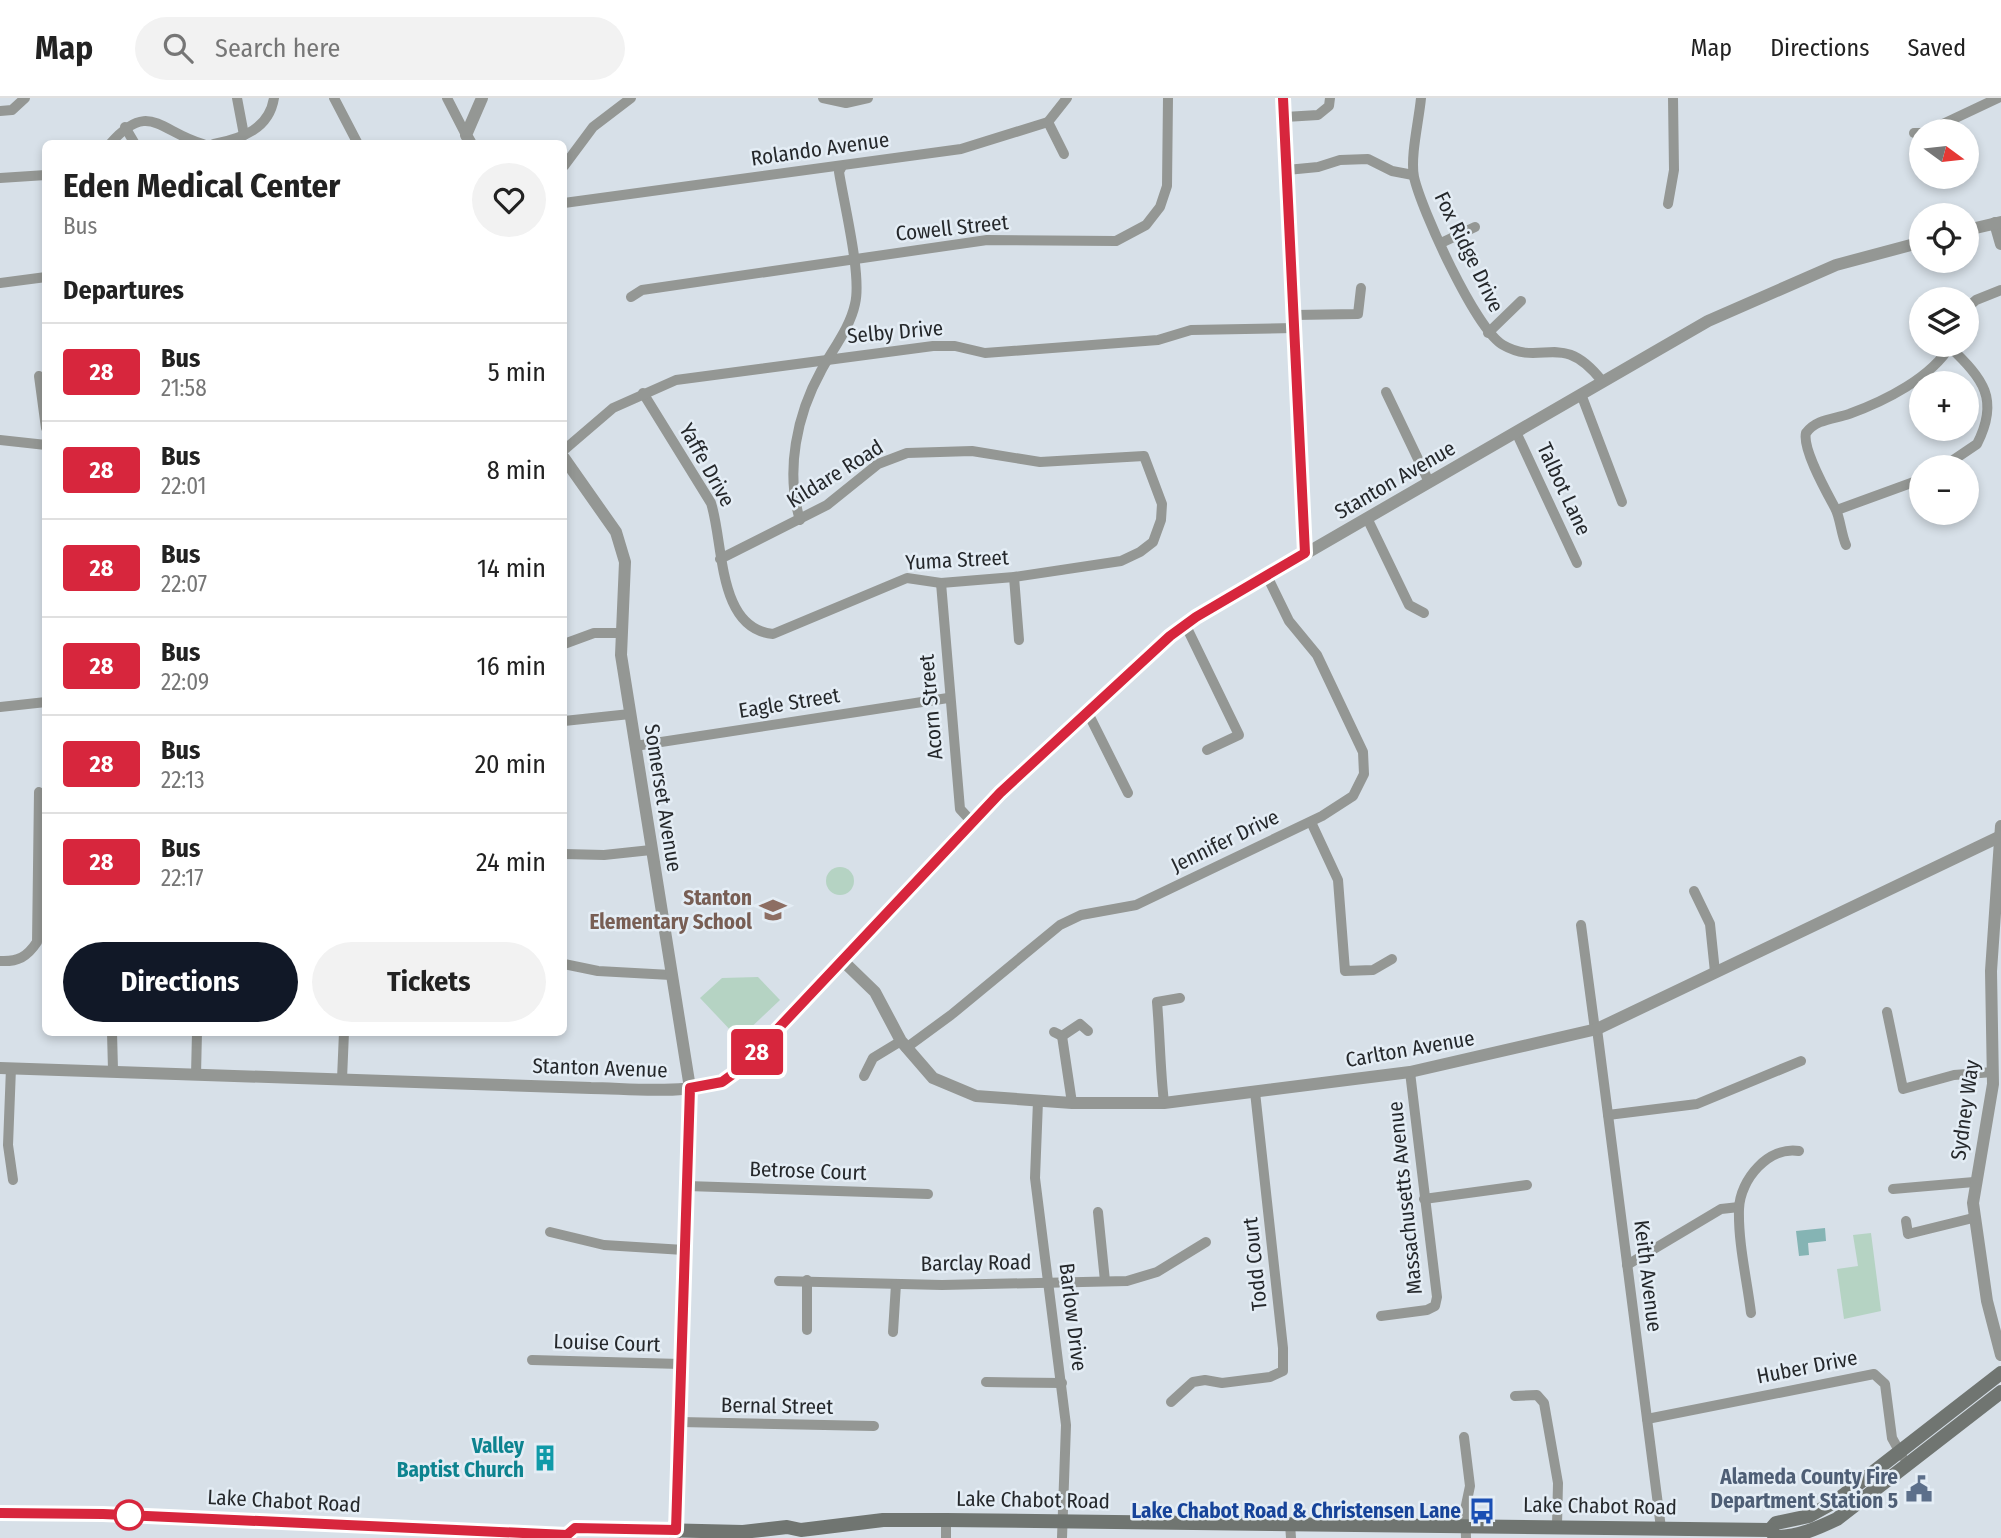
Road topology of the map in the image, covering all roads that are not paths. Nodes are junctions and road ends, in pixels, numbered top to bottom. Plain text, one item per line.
1 (25, 98) edge
2 (237, 98) edge
3 (274, 98) edge
4 (334, 98) edge
5 (447, 98) edge
6 (482, 98) edge
7 (631, 98) edge
8 (823, 98) edge
9 (868, 98) edge
10 (1067, 98) edge
11 (1168, 98) edge
12 (1283, 98) edge
13 (1330, 98) edge
14 (1421, 98) edge
15 (1673, 98) edge
16 (1997, 98) edge
17 (0, 111) edge
18 (1284, 117) junction
19 (1952, 119) edge
20 (1048, 122) junction
21 (125, 127) junction
22 (244, 135) junction
23 (469, 139) edge
24 (114, 140) edge
25 (133, 140) edge
26 (193, 140) edge
27 (227, 140) edge
28 (356, 140) edge
29 (1064, 154) dead end
30 (567, 162) edge
31 (842, 166) junction
32 (1287, 170) junction
33 (42, 175) edge
34 (1413, 175) junction
35 (0, 178) edge
36 (567, 203) edge
37 (1668, 204) dead end
38 (1998, 223) edge
39 (1475, 227) dead end
40 (1979, 227) edge
41 (1441, 243) junction
42 (2001, 244) edge
43 (1909, 245) edge
44 (853, 260) junction
45 (42, 278) edge
46 (0, 283) edge
47 (1361, 288) dead end
48 (2001, 290) edge
49 (631, 297) dead end
50 (1979, 299) edge
51 (1521, 302) dead end
52 (1294, 321) junction
53 (1488, 333) junction
54 (1940, 357) edge
55 (1961, 357) edge
56 (828, 358) junction
57 (39, 376) dead end
58 (1602, 381) junction
59 (1386, 392) dead end
60 (643, 393) junction
61 (1581, 394) junction
62 (42, 398) edge
63 (1516, 432) junction
64 (0, 440) edge
65 (42, 443) edge
66 (567, 447) edge
67 (1961, 455) edge
68 (1144, 456) joint
69 (567, 462) edge
70 (1429, 482) junction
71 (1909, 484) edge
72 (1622, 502) dead end
73 (1837, 510) junction
74 (1367, 518) junction
75 (800, 520) junction
76 (1846, 545) dead end
77 (1305, 553) junction
78 (720, 559) junction
79 (1577, 564) dead end
80 (1267, 576) junction
81 (1014, 577) junction
82 (940, 583) junction
83 (733, 602) joint
84 (1424, 613) dead end
85 (1185, 624) junction
86 (620, 633) junction
87 (1019, 640) dead end
88 (567, 643) edge
89 (948, 698) junction
90 (42, 702) edge
91 (0, 707) edge
92 (1087, 711) junction
93 (630, 714) junction
94 (567, 721) edge
95 (635, 746) junction
96 (1208, 750) dead end
97 (39, 792) dead end
98 (1128, 793) dead end
99 (972, 822) junction
100 (1311, 822) junction
101 (2001, 833) edge
102 (651, 850) junction
103 (567, 854) edge
104 (1695, 891) dead end
105 (1581, 925) dead end
106 (1392, 959) dead end
107 (0, 961) edge
108 (843, 961) junction
109 (567, 965) edge
110 (1715, 972) junction
111 (671, 975) junction
112 (1181, 998) dead end
113 (1887, 1012) dead end
114 (1596, 1029) junction
115 (1088, 1031) dead end
116 (112, 1036) edge
117 (197, 1036) edge
118 (344, 1036) edge
119 (904, 1044) junction
120 (1801, 1062) dead end
121 (5, 1068) edge
122 (113, 1070) junction
123 (1410, 1072) junction
124 (1993, 1072) junction
125 (196, 1075) junction
126 (864, 1076) dead end
127 (342, 1079) junction
128 (690, 1088) junction
129 (1255, 1092) junction
130 (1038, 1101) junction
131 (1164, 1102) junction
132 (1072, 1103) junction
133 (1608, 1115) junction
134 (1800, 1151) dead end
135 (13, 1180) dead end
136 (1974, 1182) junction
137 (1527, 1185) dead end
138 (687, 1186) junction
139 (1893, 1189) dead end
140 (928, 1194) dead end
141 (1424, 1199) junction
142 (1739, 1207) junction
143 (1098, 1212) dead end
144 (1973, 1218) junction
145 (1906, 1221) dead end
146 (550, 1232) dead end
147 (1206, 1242) dead end
148 (684, 1250) junction
149 (1627, 1265) junction
150 (779, 1280) dead end
151 (807, 1280) junction
152 (1049, 1281) junction
153 (1105, 1281) junction
154 (896, 1284) junction
155 (1751, 1313) dead end
156 (1381, 1316) dead end
157 (807, 1330) dead end
158 (893, 1332) dead end
159 (2001, 1355) edge
160 (532, 1360) dead end
161 (681, 1364) junction
162 (2001, 1373) edge
163 (986, 1382) dead end
164 (1062, 1383) junction
165 (2001, 1392) edge
166 (1515, 1396) dead end
167 (1171, 1402) dead end
168 (1647, 1419) junction
169 (680, 1422) junction
170 (874, 1426) dead end
171 (1464, 1437) dead end
172 (1904, 1459) junction
173 (0, 1514) edge
174 (946, 1520) junction
175 (1064, 1521) junction
176 (1824, 1524) edge
177 (1557, 1526) junction
178 (1661, 1528) junction
179 (1290, 1531) edge
180 (1466, 1532) edge
181 (675, 1534) edge
182 (795, 1534) edge
183 (1779, 1535) edge
184 (568, 1537) edge
185 (946, 1538) edge
186 (1062, 1538) edge

1 - 17 street
2 - 22 street
3 - 22 street
4 - 28 street
5 - 23 street
6 - 23 street
7 - 30 street
8 - 9 street
10 - 20 street
11 - 44 street, Cowell Street
12 - 18 street
13 - 18 street
14 - 34 street, Fox Ridge Drive
15 - 37 street
16 - 19 street
18 - 32 street
20 - 29 street
20 - 31 street, Rolando Avenue
21 - 24 street
21 - 25 street
21 - 26 street
22 - 27 street
31 - 36 street, Rolando Avenue
31 - 44 street
32 - 34 street
32 - 52 street
33 - 35 street
34 - 41 street, Fox Ridge Drive
38 - 40 street
38 - 42 street
39 - 41 street
41 - 53 street, Fox Ridge Drive
43 - 58 street, Stanton Avenue
44 - 49 street, Cowell Street
44 - 56 street
45 - 46 street
47 - 52 street, Selby Drive
48 - 50 street
51 - 53 street
52 - 56 street, Selby Drive
52 - 77 street
53 - 58 street, Fox Ridge Drive
54 - 73 street
55 - 67 street
56 - 60 street, Selby Drive
56 - 75 street
57 - 62 street
58 - 61 street, Stanton Avenue
59 - 70 street
60 - 66 street, Selby Drive
60 - 78 street, Yaffe Drive
61 - 63 street, Stanton Avenue
61 - 72 street
63 - 70 street, Stanton Avenue
63 - 79 street, Talbot Lane
64 - 65 street
68 - 75 street, Kildare Road
68 - 81 street, Yuma Street
69 - 86 street, Somerset Avenue
70 - 74 street, Stanton Avenue
71 - 73 street
73 - 76 street
74 - 77 street, Stanton Avenue
74 - 84 street
75 - 78 street, Kildare Road
77 - 80 street, Stanton Avenue
78 - 83 street, Yaffe Drive
80 - 85 street, Stanton Avenue
80 - 100 street, Jennifer Drive
81 - 82 street, Yuma Street
81 - 87 street
82 - 83 street, Yuma Street
82 - 89 street, Acorn Street
85 - 92 street, Stanton Avenue
85 - 96 street
86 - 88 street
86 - 93 street, Somerset Avenue
89 - 95 street, Eagle Street
89 - 99 street, Acorn Street
90 - 91 street
92 - 98 street
92 - 99 street, Stanton Avenue
93 - 94 street
93 - 95 street, Somerset Avenue
95 - 102 street, Somerset Avenue
97 - 107 street
99 - 108 street, Stanton Avenue
100 - 106 street
100 - 119 street, Jennifer Drive
101 - 110 street, Carlton Avenue
101 - 124 street, Sydney Way
102 - 103 street
102 - 111 street, Somerset Avenue
104 - 110 street
105 - 114 street, Keith Avenue
108 - 119 street, Carlton Avenue
108 - 128 street, Stanton Avenue
109 - 111 street
110 - 114 street, Carlton Avenue
111 - 128 street, Somerset Avenue
112 - 131 street
113 - 124 street
114 - 123 street, Carlton Avenue
114 - 133 street, Keith Avenue
115 - 132 street
116 - 122 street
117 - 125 street
118 - 127 street
119 - 126 street, Jennifer Drive
119 - 130 street, Carlton Avenue
120 - 133 street
121 - 122 street, Stanton Avenue
121 - 135 street
122 - 125 street, Stanton Avenue
123 - 129 street, Carlton Avenue
123 - 141 street, Massachusetts Avenue
124 - 136 street, Sydney Way
125 - 127 street, Stanton Avenue
127 - 128 street, Stanton Avenue
128 - 138 street, Somerset Avenue
129 - 131 street, Carlton Avenue
129 - 167 street, Todd Court
130 - 132 street, Carlton Avenue
130 - 152 street, Barlow Drive
131 - 132 street, Carlton Avenue
133 - 149 street, Keith Avenue
134 - 142 street
136 - 139 street
136 - 144 street, Sydney Way
137 - 141 street
138 - 140 street, Betrose Court
138 - 148 street, Somerset Avenue
141 - 156 street, Massachusetts Avenue
142 - 149 street
142 - 155 street
143 - 153 street
144 - 145 street
144 - 159 street, Sydney Way
146 - 148 street
147 - 153 street, Barclay Road
148 - 161 street, Somerset Avenue
149 - 168 street, Keith Avenue
150 - 151 street, Barclay Road
151 - 154 street, Barclay Road
151 - 157 street
152 - 153 street, Barclay Road
152 - 154 street, Barclay Road
152 - 164 street, Barlow Drive
154 - 158 street
160 - 161 street, Louise Court
161 - 169 street, Somerset Avenue
162 - 172 main road, Lake Chabot Road
163 - 164 street
164 - 175 street, Barlow Drive
165 - 172 main road, Lake Chabot Road
166 - 177 street
168 - 172 street, Huber Drive
168 - 178 street, Keith Avenue
169 - 170 street, Bernal Street
169 - 181 street, Somerset Avenue
171 - 180 street
172 - 176 main road, Lake Chabot Road
173 - 184 main road, Lake Chabot Road
174 - 175 main road, Lake Chabot Road
174 - 182 main road, Lake Chabot Road
174 - 185 street
175 - 179 main road, Lake Chabot Road
175 - 186 street, Barlow Drive
176 - 183 main road, Lake Chabot Road
177 - 178 main road, Lake Chabot Road
177 - 180 main road, Lake Chabot Road
178 - 183 main road, Lake Chabot Road
179 - 180 main road, Lake Chabot Road
181 - 182 main road, Lake Chabot Road
181 - 184 main road, Lake Chabot Road

